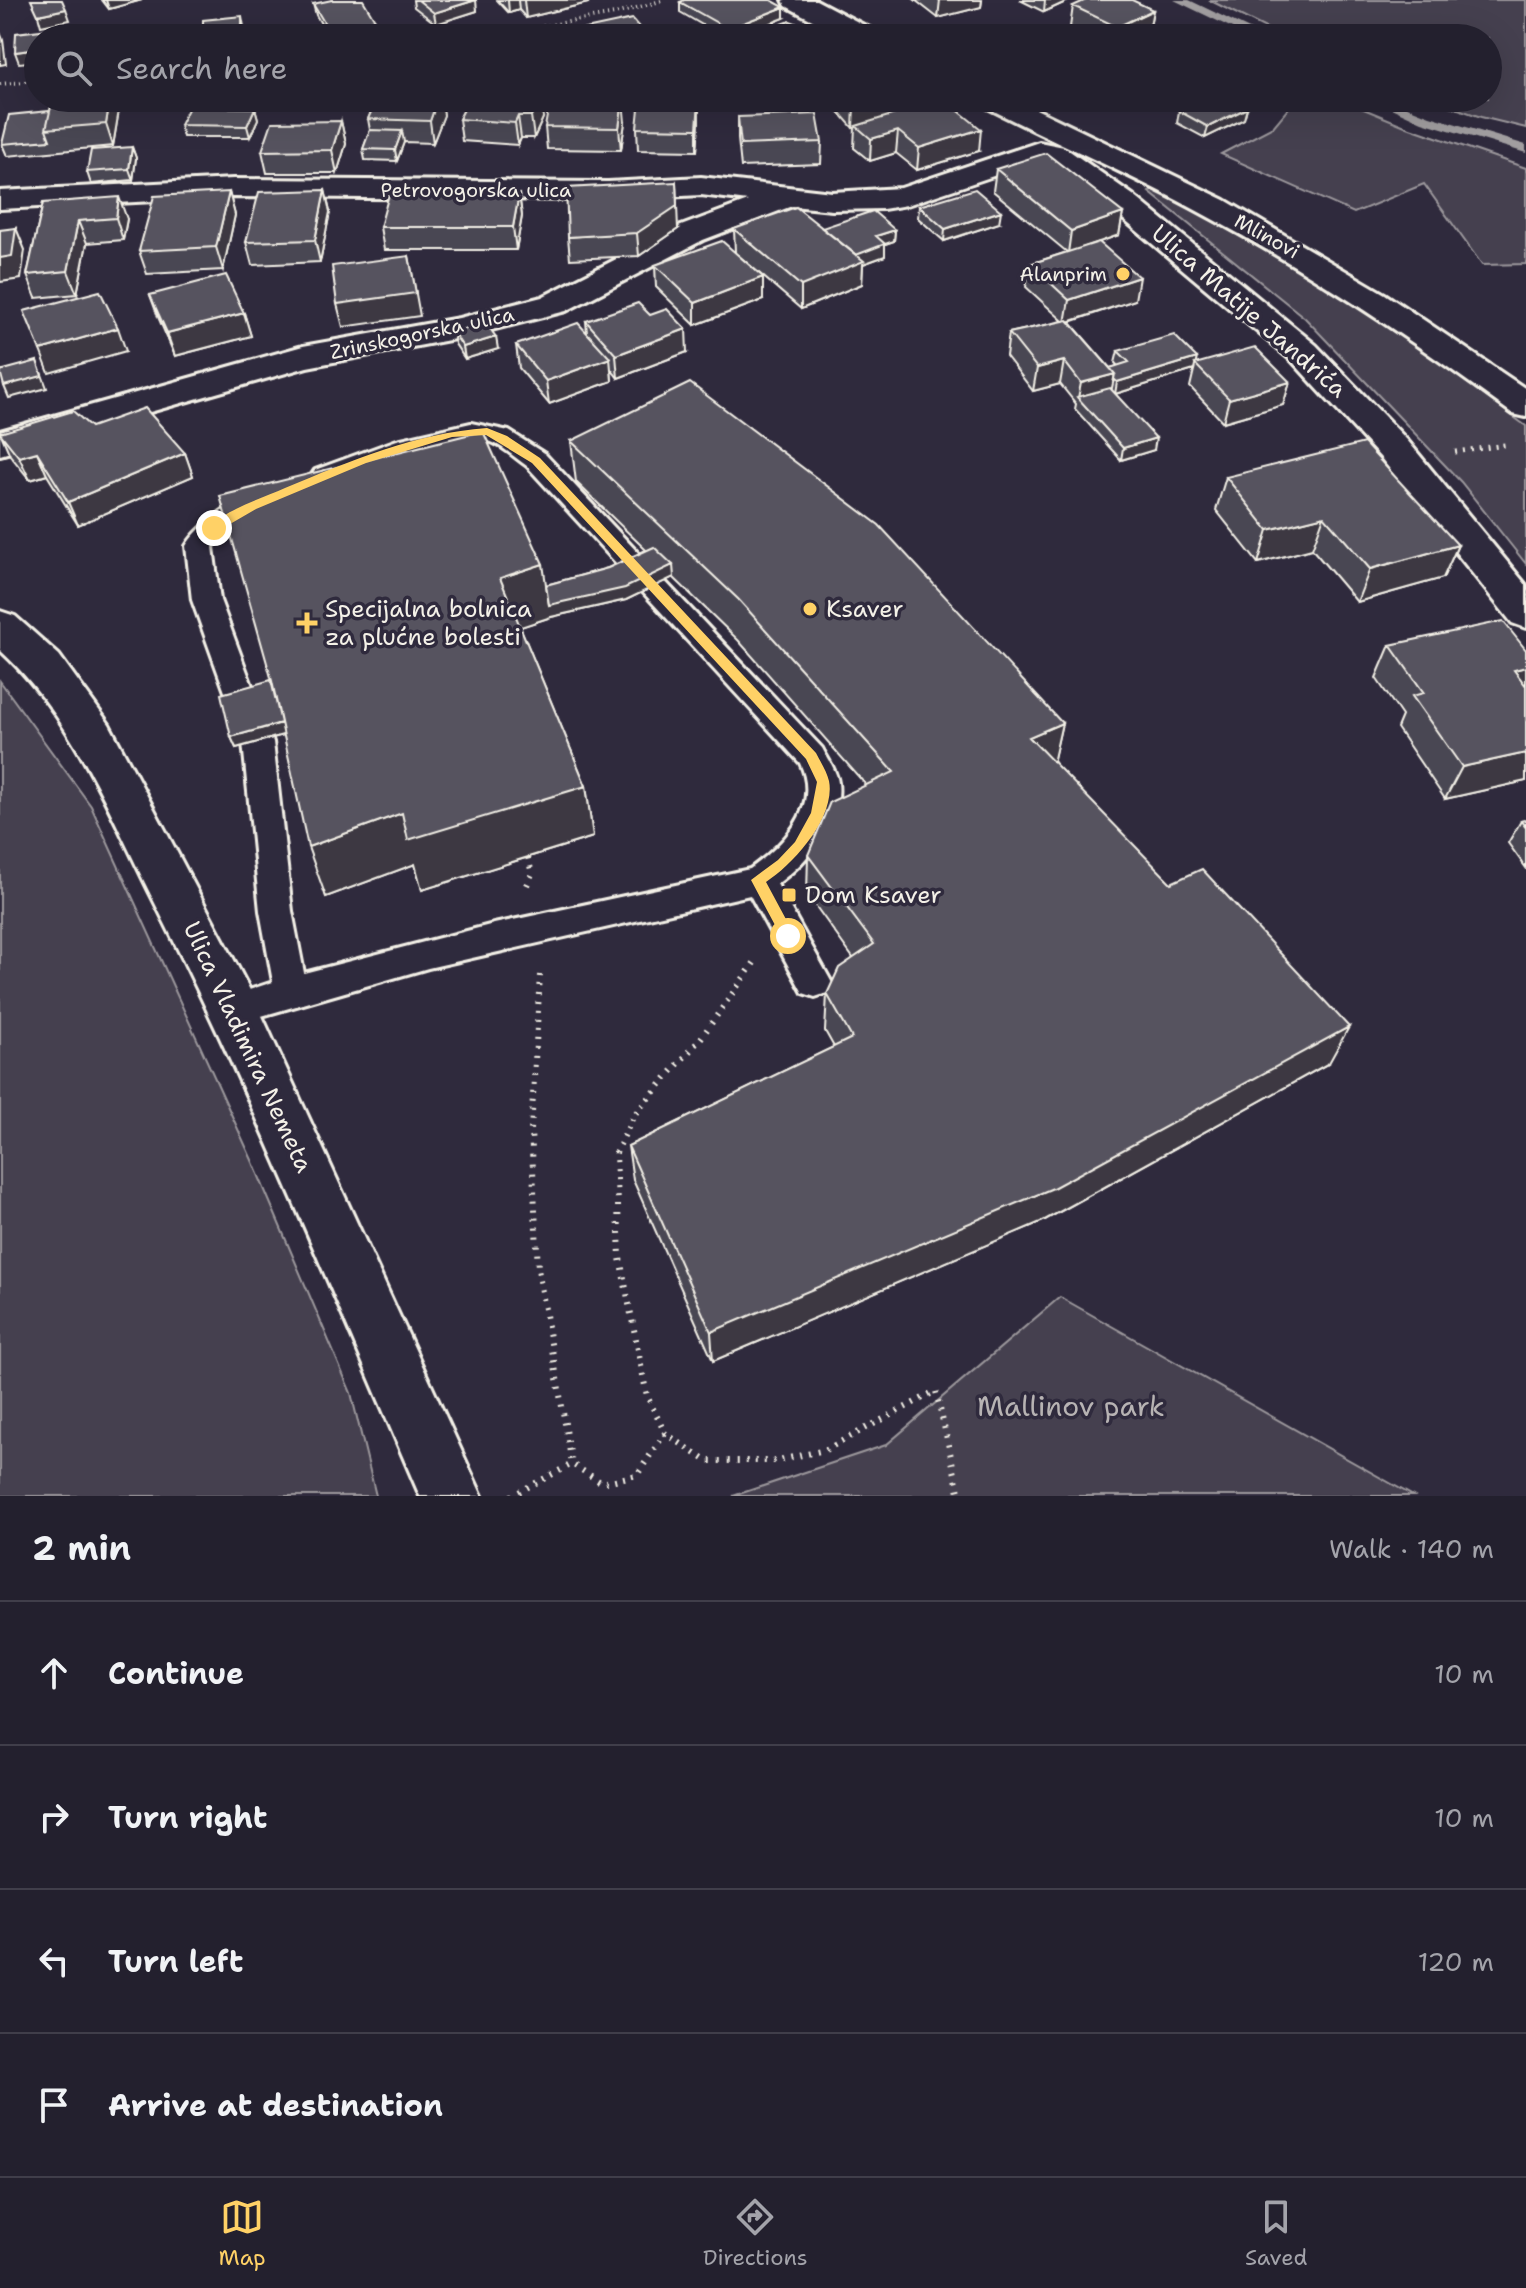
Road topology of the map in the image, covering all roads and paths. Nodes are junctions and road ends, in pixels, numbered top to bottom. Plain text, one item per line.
1 (664, 0) edge
2 (796, 0) edge
3 (556, 24) edge
4 (841, 24) edge
5 (24, 82) edge
6 (0, 84) edge
7 (1019, 112) edge
8 (1039, 151) joint
9 (793, 195) junction
10 (0, 200) edge
11 (1526, 406) edge
12 (0, 443) edge
13 (1510, 445) dead end
14 (1409, 467) junction
15 (1526, 613) edge
16 (0, 626) edge
17 (758, 880) junction
18 (788, 936) junction
19 (541, 961) dead end
20 (815, 983) dead end
21 (291, 991) junction
22 (234, 1009) junction
23 (665, 1433) junction
24 (572, 1464) junction
25 (451, 1496) edge
26 (511, 1496) edge
27 (960, 1496) edge

1 - 3 path
2 - 4 street
5 - 6 path
7 - 11 street, Mlinovi
8 - 9 street, Petrovogorska ulica
8 - 14 street, Ulica Matije Jandrića
9 - 10 street, Petrovogorska ulica
9 - 12 street, Zrinskogorska ulica
13 - 14 path
14 - 15 street, Ulica Matije Jandrića
16 - 22 street, Ulica Vladimira Nemeta
17 - 18 lane
17 - 21 lane
17 - 21 lane
18 - 20 lane
18 - 23 path
19 - 24 path
21 - 22 lane
22 - 25 street, Ulica Vladimira Nemeta
23 - 24 path
23 - 27 path
24 - 26 path

